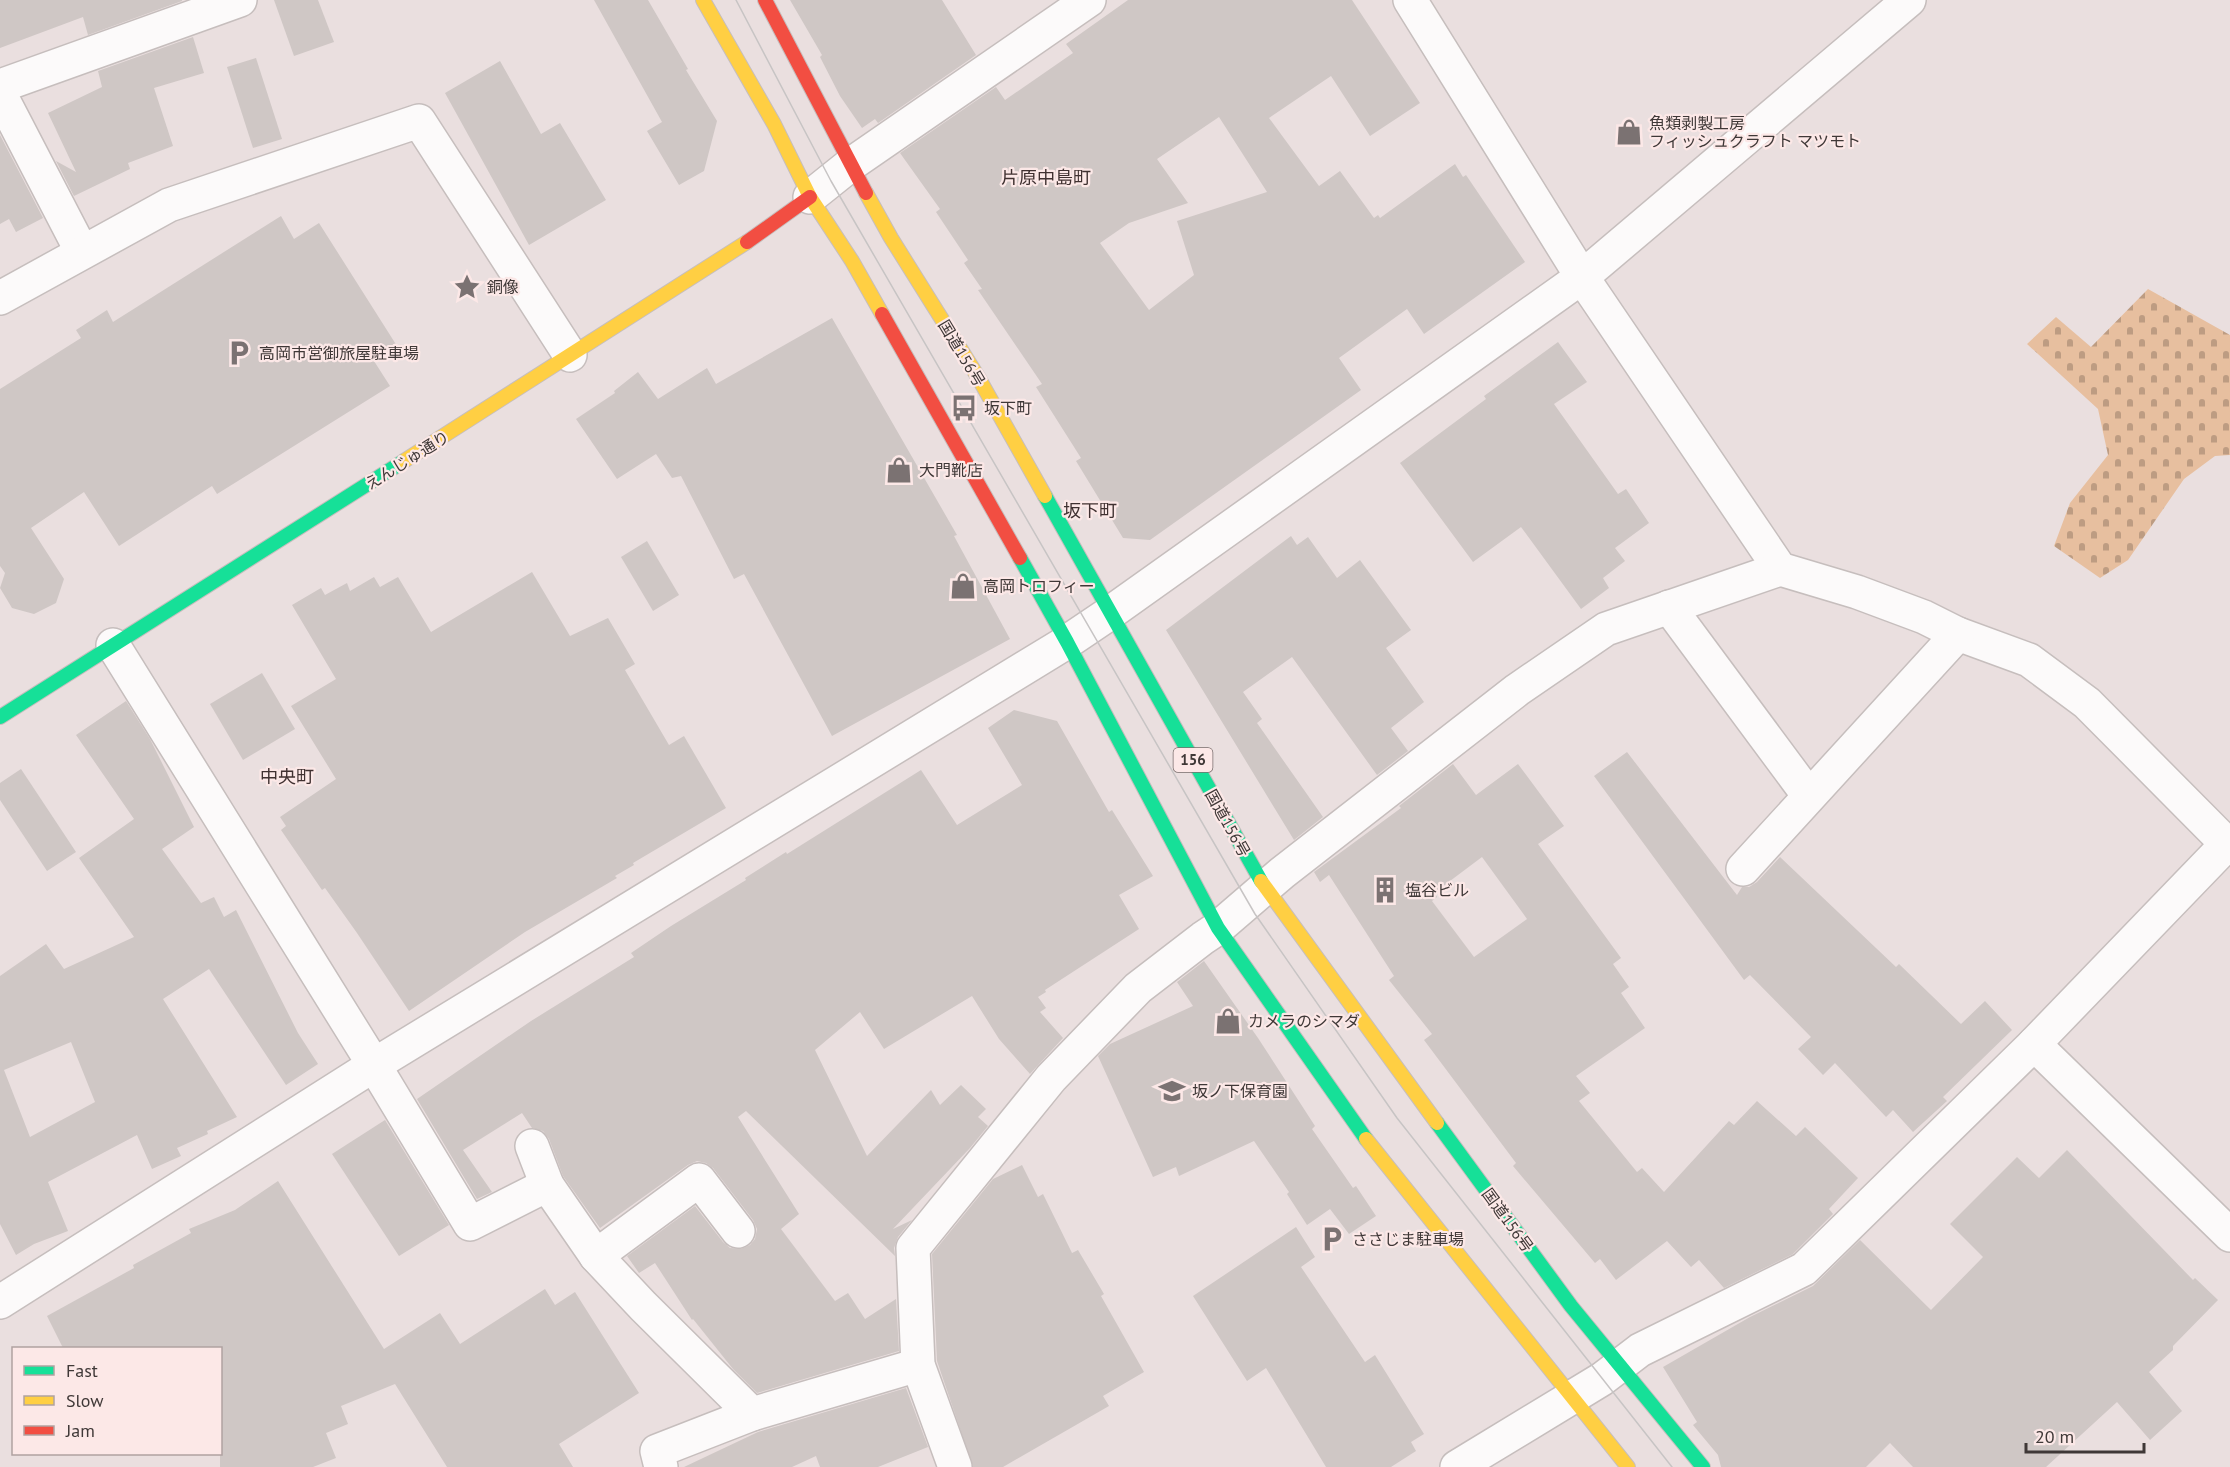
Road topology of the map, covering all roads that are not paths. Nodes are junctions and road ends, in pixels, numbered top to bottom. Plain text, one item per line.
1 (240, 0) edge
2 (703, 0) edge
3 (765, 0) edge
4 (1089, 0) edge
5 (1410, 0) edge
6 (1909, 0) edge
7 (0, 86) edge
8 (0, 94) edge
9 (850, 165) junction
10 (810, 197) junction
11 (82, 252) junction
12 (1582, 277) junction
13 (0, 297) edge
14 (570, 355) junction
15 (1780, 569) junction
16 (1669, 607) junction
17 (1110, 613) junction
18 (1958, 634) junction
19 (1067, 642) junction
20 (113, 645) junction
21 (0, 717) edge
22 (1809, 796) junction
23 (2229, 845) edge
24 (1743, 869) dead end
25 (1265, 888) junction
26 (1218, 928) junction
27 (2034, 1044) junction
28 (374, 1065) junction
29 (532, 1146) dead end
30 (547, 1185) junction
31 (738, 1231) dead end
32 (2230, 1235) edge
33 (596, 1256) junction
34 (0, 1302) edge
35 (918, 1365) junction
36 (1619, 1367) junction
37 (1571, 1398) junction
38 (752, 1414) junction
39 (661, 1467) edge
40 (955, 1467) edge
41 (1457, 1467) edge
42 (1628, 1467) edge
43 (1703, 1467) edge

1 - 7 street
2 - 10 main road
3 - 9 main road, 国道156号 / 156
4 - 9 street
5 - 12 street
6 - 12 street
8 - 11 street
9 - 10 street
9 - 17 main road, 国道156号 / 156
10 - 14 main road, えんじゅ通り
10 - 19 main road
11 - 13 street
11 - 14 street
12 - 15 street
12 - 17 street
14 - 20 main road, えんじゅ通り
15 - 16 street
15 - 18 street
16 - 22 street
16 - 25 street
17 - 19 street
17 - 25 main road, 国道156号 / 156
18 - 22 street
18 - 23 street
19 - 26 main road
19 - 28 street
20 - 21 main road, えんじゅ通り
20 - 28 street
22 - 24 street
23 - 27 street
25 - 26 street
25 - 36 main road, 国道156号 / 156
26 - 35 street
26 - 37 main road
27 - 32 street
27 - 36 street
28 - 30 street
28 - 34 street
29 - 30 street
30 - 33 street
31 - 33 street
33 - 38 street
35 - 38 street
35 - 40 street
36 - 37 street
36 - 43 main road, 国道156号 / 156
37 - 41 street
37 - 42 main road
38 - 39 street

